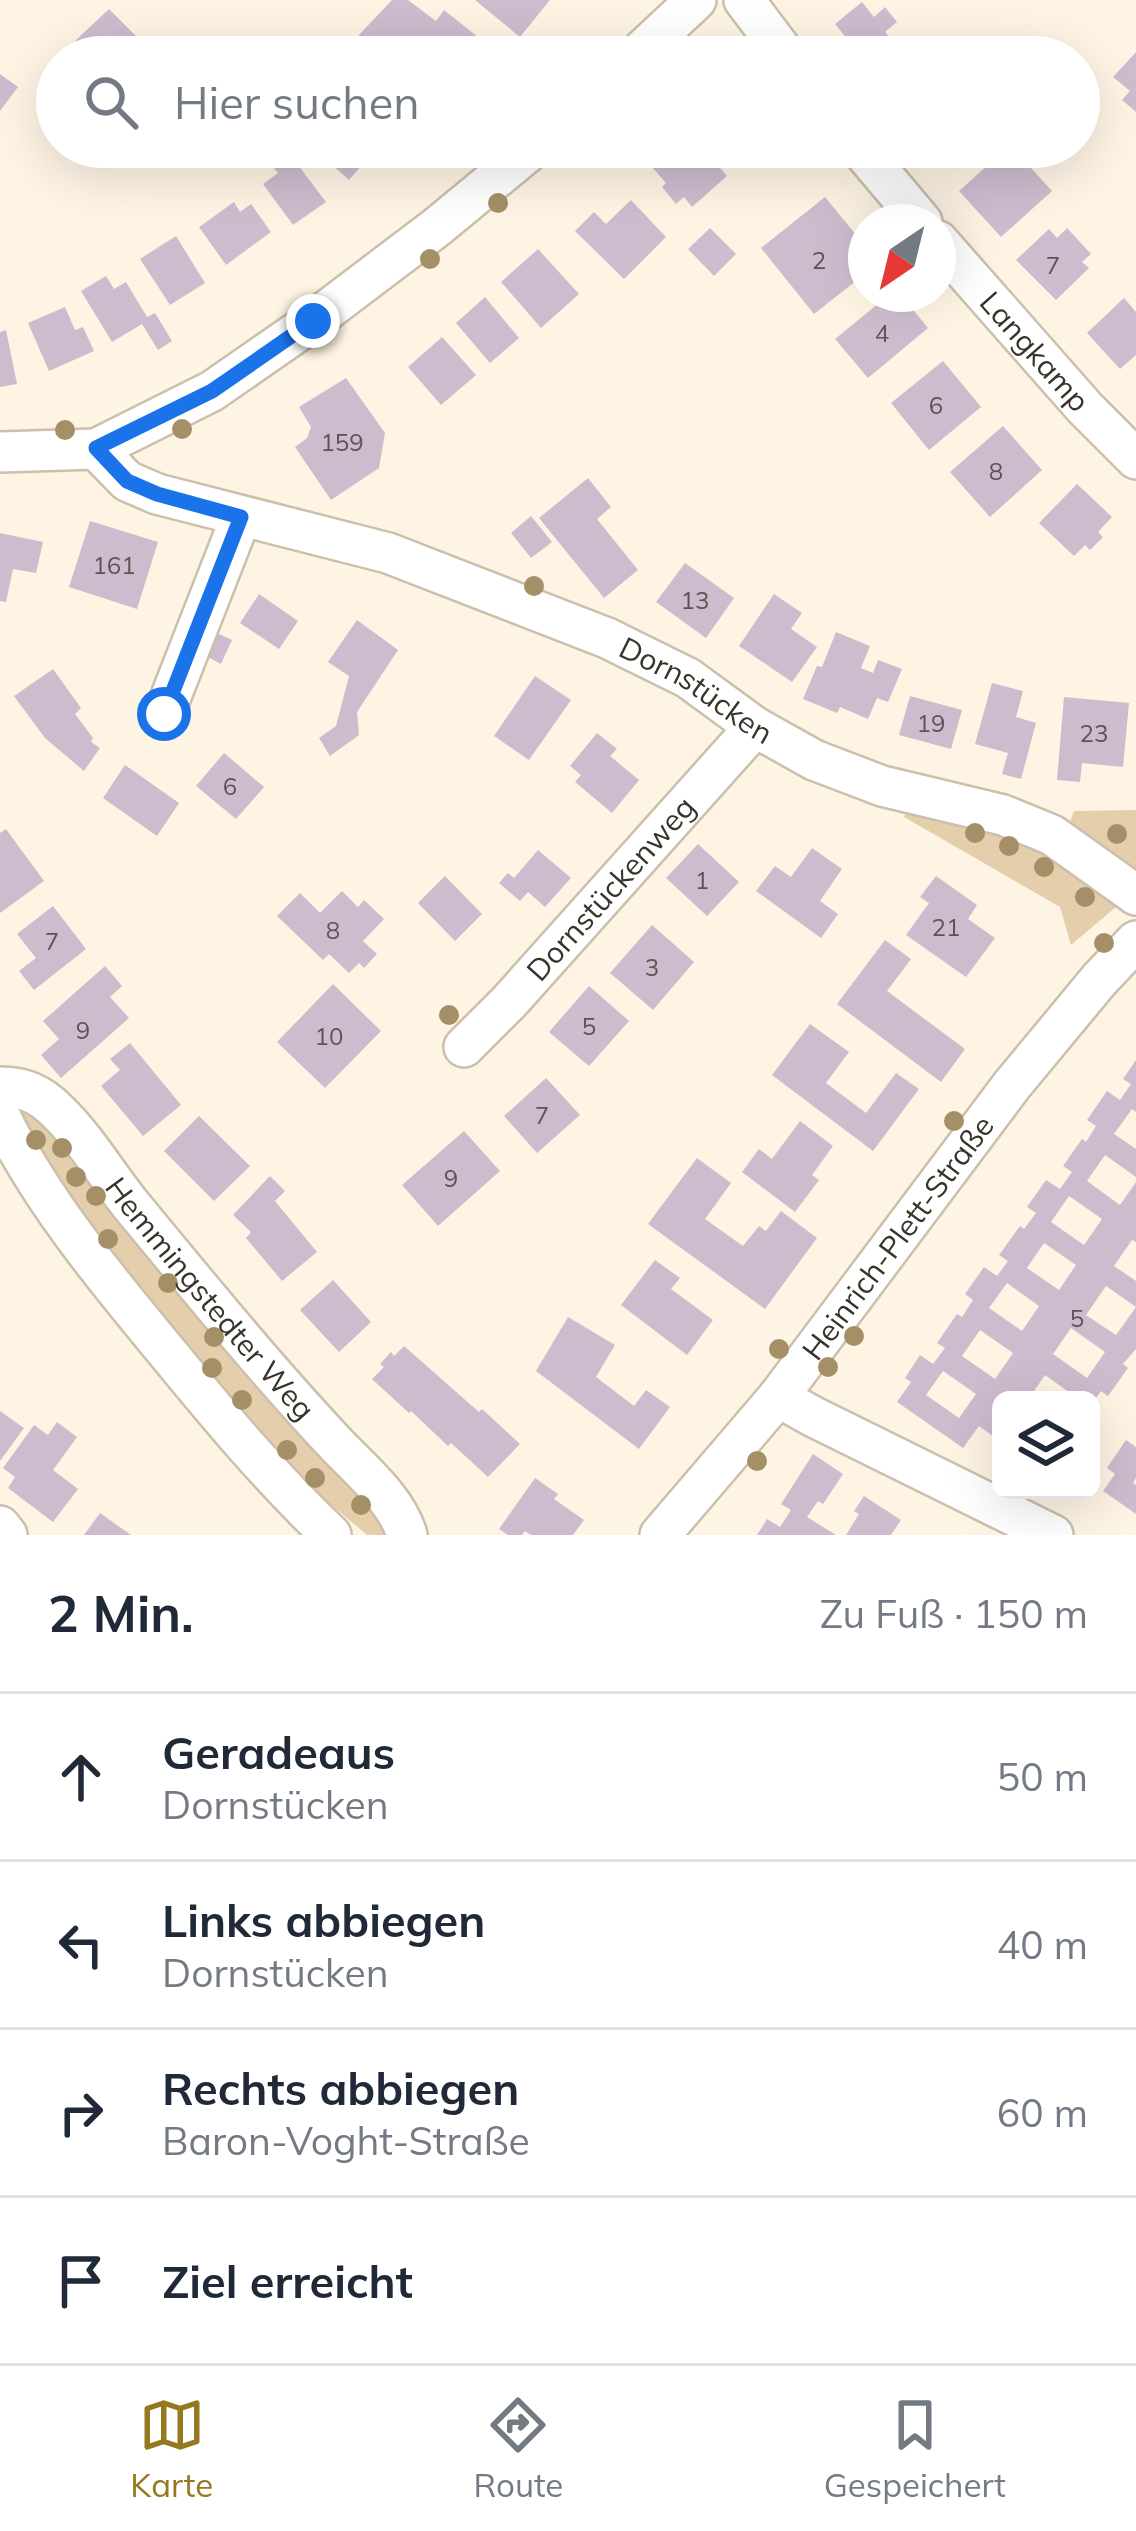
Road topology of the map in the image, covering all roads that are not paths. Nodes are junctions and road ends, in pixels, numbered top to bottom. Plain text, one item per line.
1 (697, 0) edge
2 (744, 0) edge
3 (658, 36) edge
4 (772, 36) edge
5 (507, 168) edge
6 (877, 168) edge
7 (907, 204) edge
8 (956, 262) edge
9 (96, 448) junction
10 (0, 452) edge
11 (1136, 459) edge
12 (241, 517) junction
13 (164, 714) dead end
14 (755, 728) junction
15 (1136, 895) edge
16 (1136, 940) edge
17 (464, 1047) dead end
18 (0, 1087) edge
19 (0, 1116) edge
20 (778, 1397) junction
21 (0, 1526) edge
22 (7, 1535) edge
23 (331, 1535) edge
24 (407, 1535) edge
25 (660, 1535) edge
26 (1053, 1535) edge

1 - 3 street
2 - 4 street
5 - 9 street
6 - 7 street
8 - 11 street, Langkamp
9 - 10 street
9 - 12 street, Dornstücken
12 - 13 street
12 - 14 street, Dornstücken
14 - 15 street, Dornstücken
14 - 17 street, Dornstückenweg
16 - 20 street, Heinrich-Plett-Straße
18 - 24 street, Hemmingstedter Weg
19 - 23 street
20 - 25 street, Heinrich-Plett-Straße
20 - 26 street
21 - 22 street

